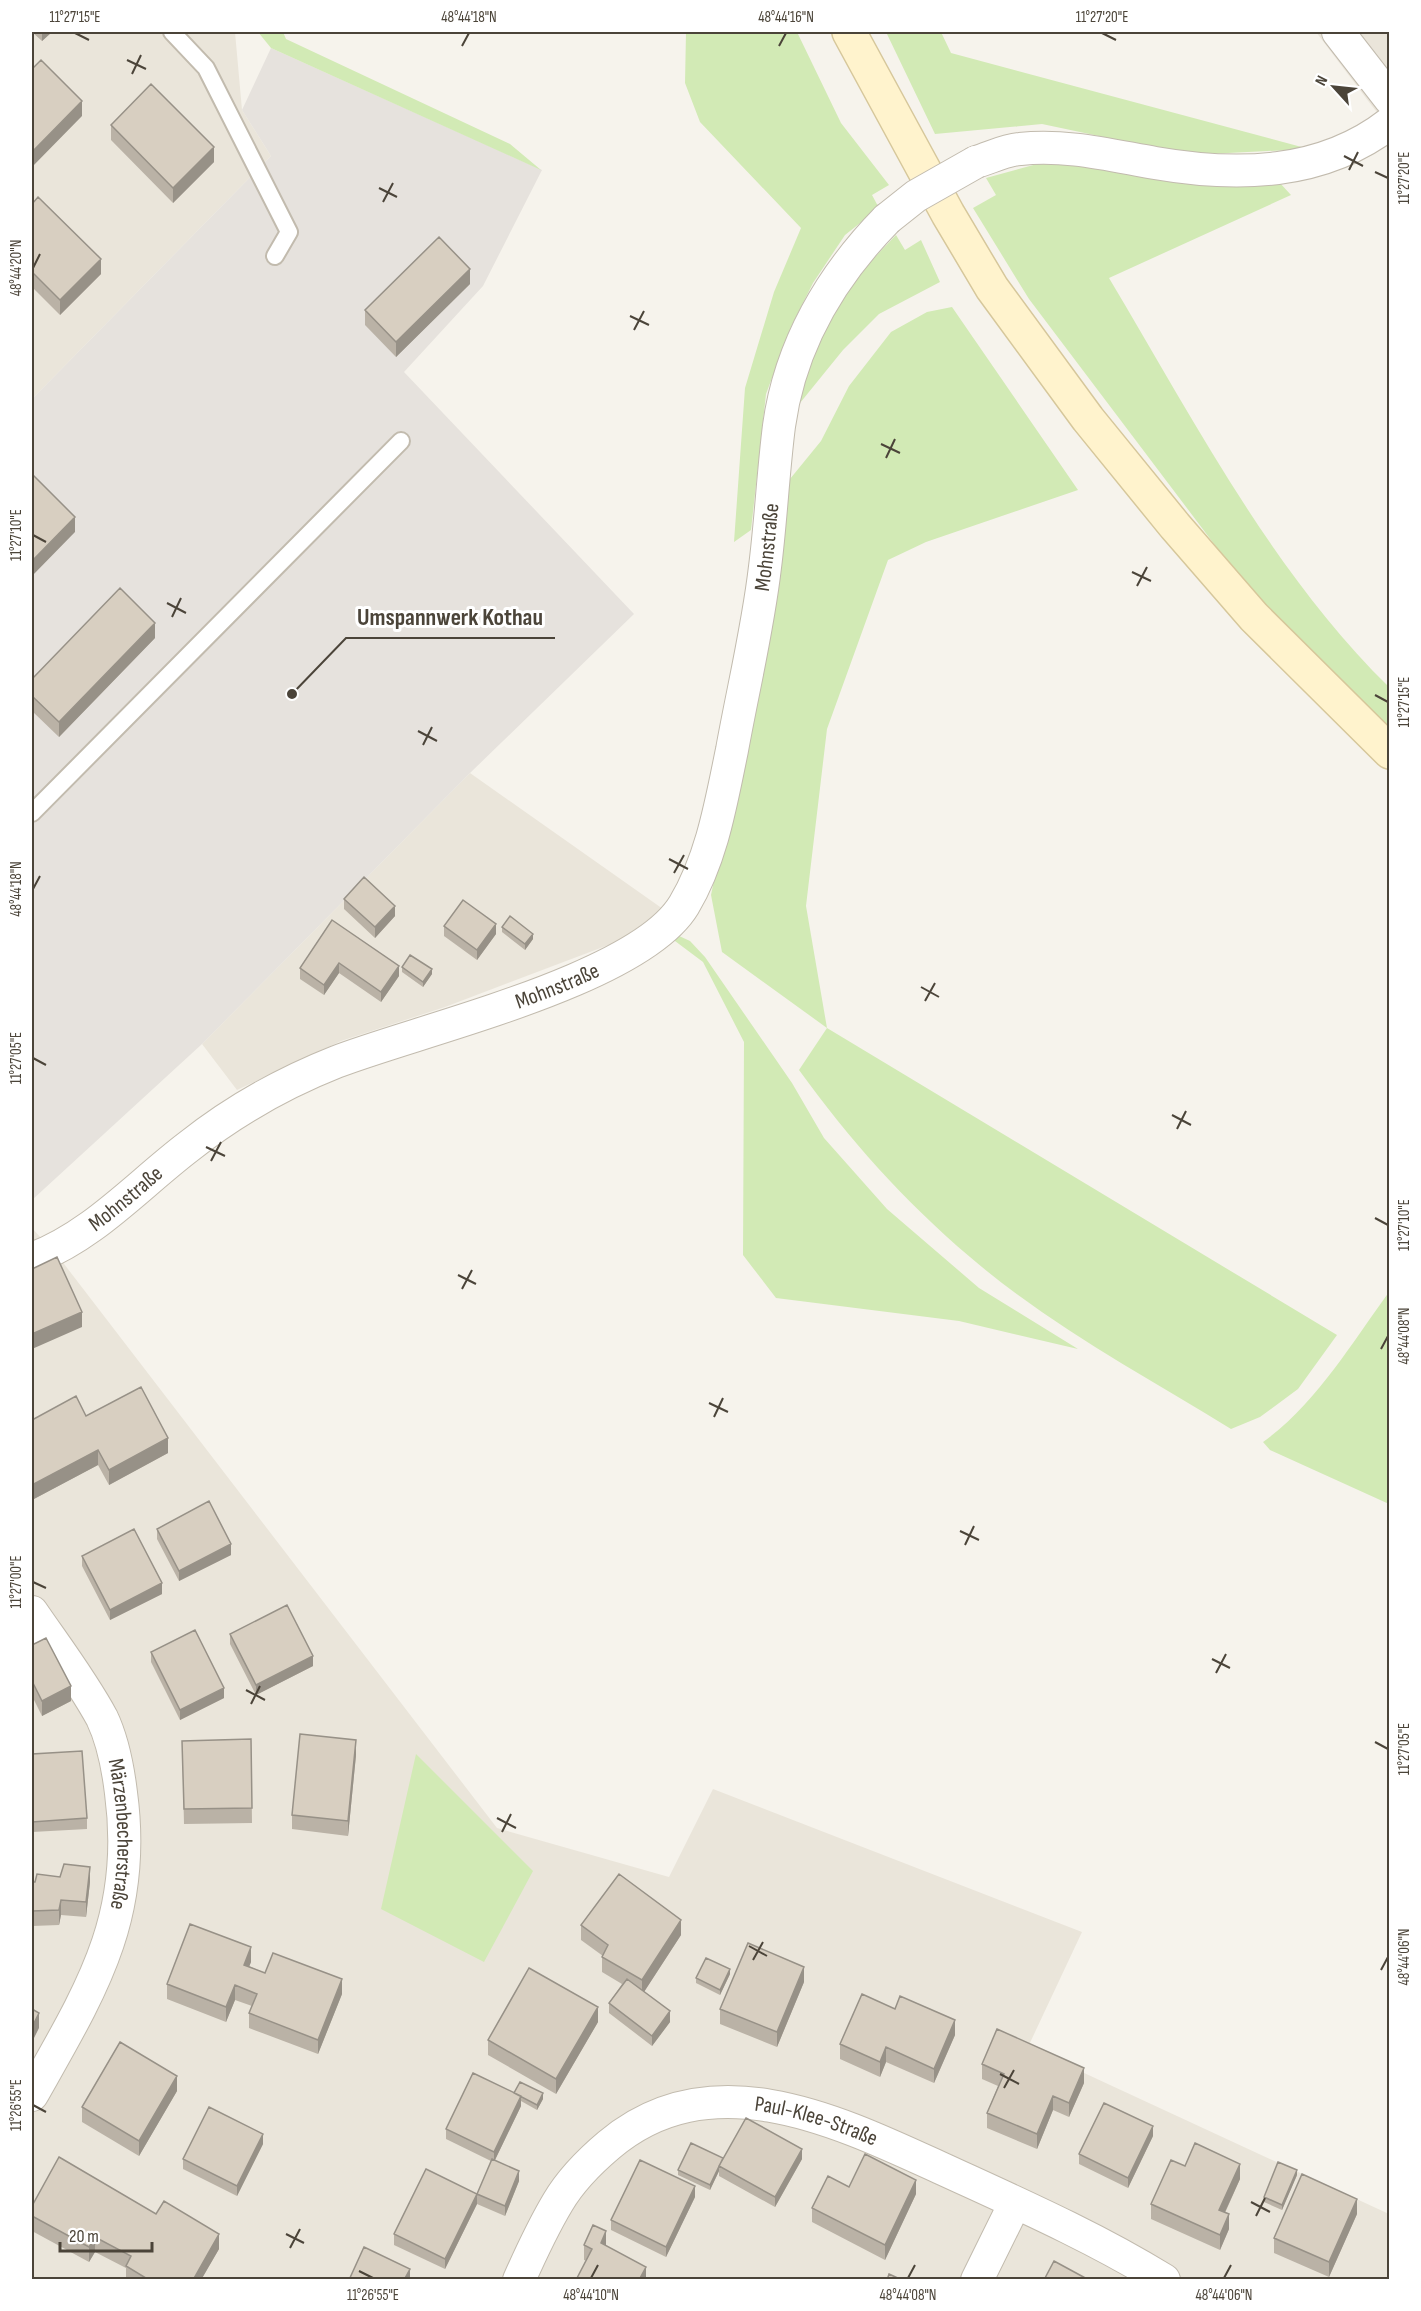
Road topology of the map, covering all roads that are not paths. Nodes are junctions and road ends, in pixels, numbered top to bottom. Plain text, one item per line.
1 (172, 32) edge
2 (849, 32) edge
3 (1338, 32) edge
4 (1389, 99) edge
5 (1389, 123) edge
6 (275, 256) dead end
7 (401, 441) dead end
8 (1389, 752) edge
9 (32, 813) edge
10 (32, 1259) edge
11 (32, 1612) edge
12 (32, 2096) edge
13 (1015, 2203) junction
14 (519, 2280) edge
15 (977, 2280) edge
16 (1164, 2280) edge

1 - 6 lane
2 - 8 main road
3 - 4 street
5 - 10 street, Mohnstraße, bridge
7 - 9 lane
11 - 12 street, Märzenbecherstraße
13 - 14 street, Paul-Klee-Straße
13 - 15 street
13 - 16 street, Paul-Klee-Straße

